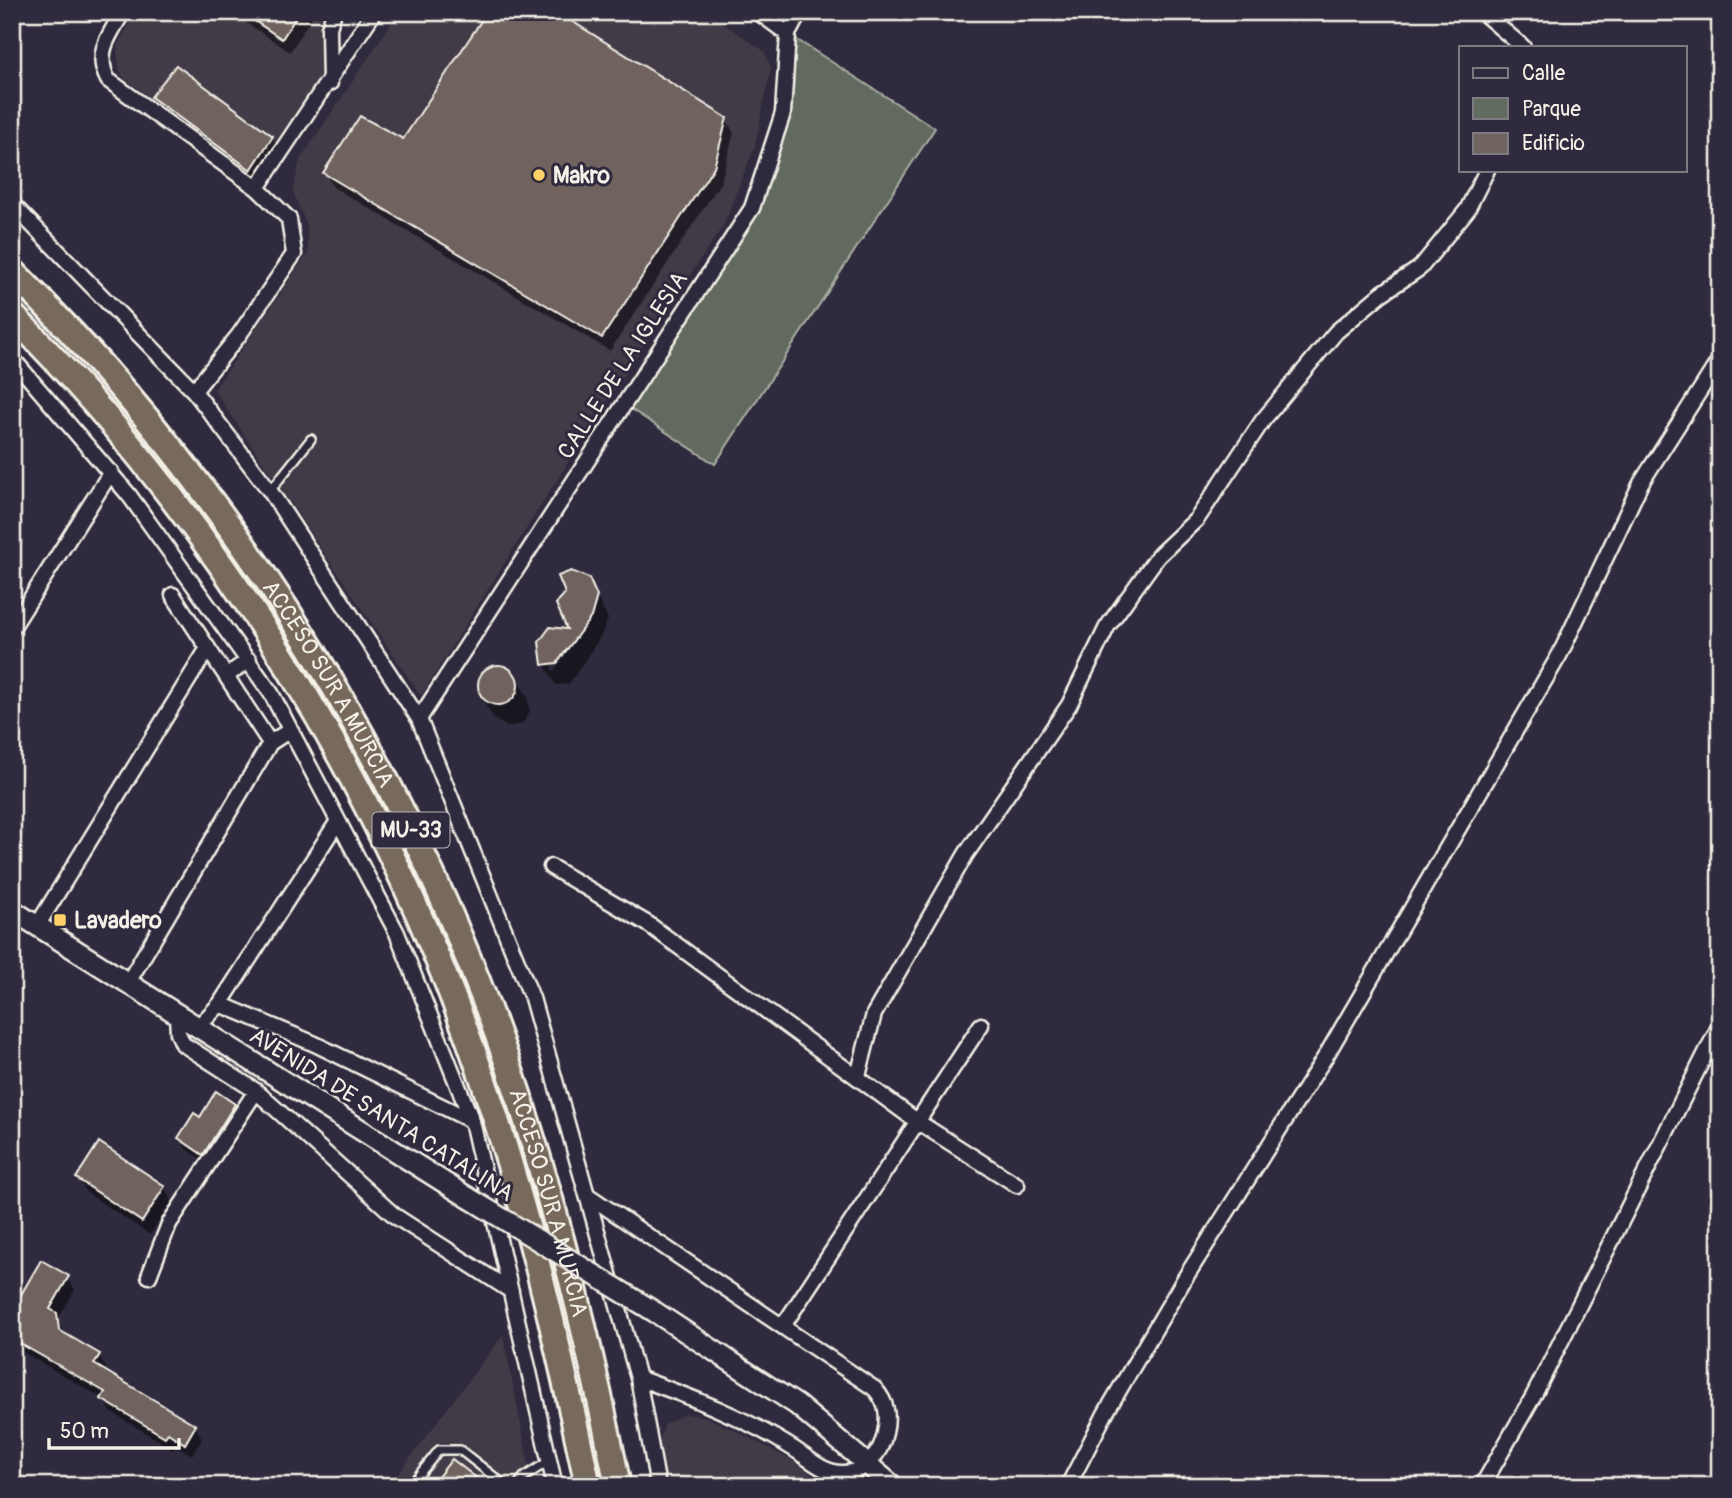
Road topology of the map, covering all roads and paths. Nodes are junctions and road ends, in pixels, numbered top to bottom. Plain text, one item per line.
1 (123, 12) edge
2 (334, 12) edge
3 (374, 12) edge
4 (758, 12) edge
5 (800, 12) edge
6 (1482, 12) edge
7 (788, 34) junction
8 (1522, 46) edge
9 (330, 83) junction
10 (1486, 172) edge
11 (257, 188) junction
12 (12, 204) edge
13 (12, 271) edge
14 (12, 314) edge
15 (12, 358) edge
16 (1720, 359) edge
17 (194, 391) junction
18 (311, 439) dead end
19 (111, 472) junction
20 (270, 491) junction
21 (173, 594) dead end
22 (12, 628) edge
23 (208, 648) junction
24 (249, 660) junction
25 (226, 676) junction
26 (419, 719) junction
27 (290, 730) junction
28 (270, 743) junction
29 (338, 821) junction
30 (551, 867) dead end
31 (12, 910) edge
32 (37, 926) junction
33 (127, 984) junction
34 (220, 1004) junction
35 (177, 1016) junction
36 (981, 1025) dead end
37 (1720, 1025) edge
38 (197, 1028) junction
39 (858, 1076) junction
40 (256, 1091) junction
41 (472, 1121) junction
42 (918, 1122) junction
43 (1017, 1185) dead end
44 (589, 1196) junction
45 (149, 1276) dead end
46 (511, 1291) junction
47 (783, 1326) junction
48 (638, 1378) junction
49 (550, 1461) junction
50 (869, 1463) junction
51 (410, 1486) edge
52 (506, 1486) edge
53 (517, 1486) edge
54 (555, 1486) edge
55 (588, 1486) edge
56 (618, 1486) edge
57 (659, 1486) edge
58 (893, 1486) edge
59 (1068, 1486) edge
60 (1482, 1486) edge

1 - 11 street
2 - 9 street
3 - 9 street
4 - 7 street
5 - 7 street, CALLE DE LA IGLESIA
6 - 8 street
7 - 26 street, CALLE DE LA IGLESIA
9 - 11 street
10 - 39 street
11 - 17 street
12 - 17 street
13 - 56 highway, ACCESO SUR A MURCIA / MU-33
14 - 55 highway, ACCESO SUR A MURCIA / MU-33
15 - 19 street
16 - 59 street
17 - 20 street
18 - 20 lane
19 - 22 street
19 - 24 street
20 - 26 street
21 - 23 street
23 - 25 street
23 - 32 street
24 - 25 street
24 - 27 street
25 - 28 street
26 - 44 street
27 - 28 street
27 - 29 street
28 - 33 street
29 - 34 street
29 - 41 street
30 - 39 street
31 - 32 main road, AVENIDA DE SANTA CATALINA
32 - 33 main road, AVENIDA DE SANTA CATALINA
33 - 35 main road, AVENIDA DE SANTA CATALINA
34 - 38 street
34 - 41 street
35 - 38 main road, AVENIDA DE SANTA CATALINA
35 - 40 street
36 - 42 street
37 - 60 street
38 - 50 main road, AVENIDA DE SANTA CATALINA, bridge
39 - 42 street
40 - 45 street
40 - 46 street
41 - 46 street
42 - 43 street
42 - 47 street
44 - 47 street
44 - 48 street
46 - 49 street
47 - 50 street
48 - 50 street
48 - 57 street
49 - 53 lane
49 - 54 street
50 - 58 main road, AVENIDA DE SANTA CATALINA
51 - 52 lane

